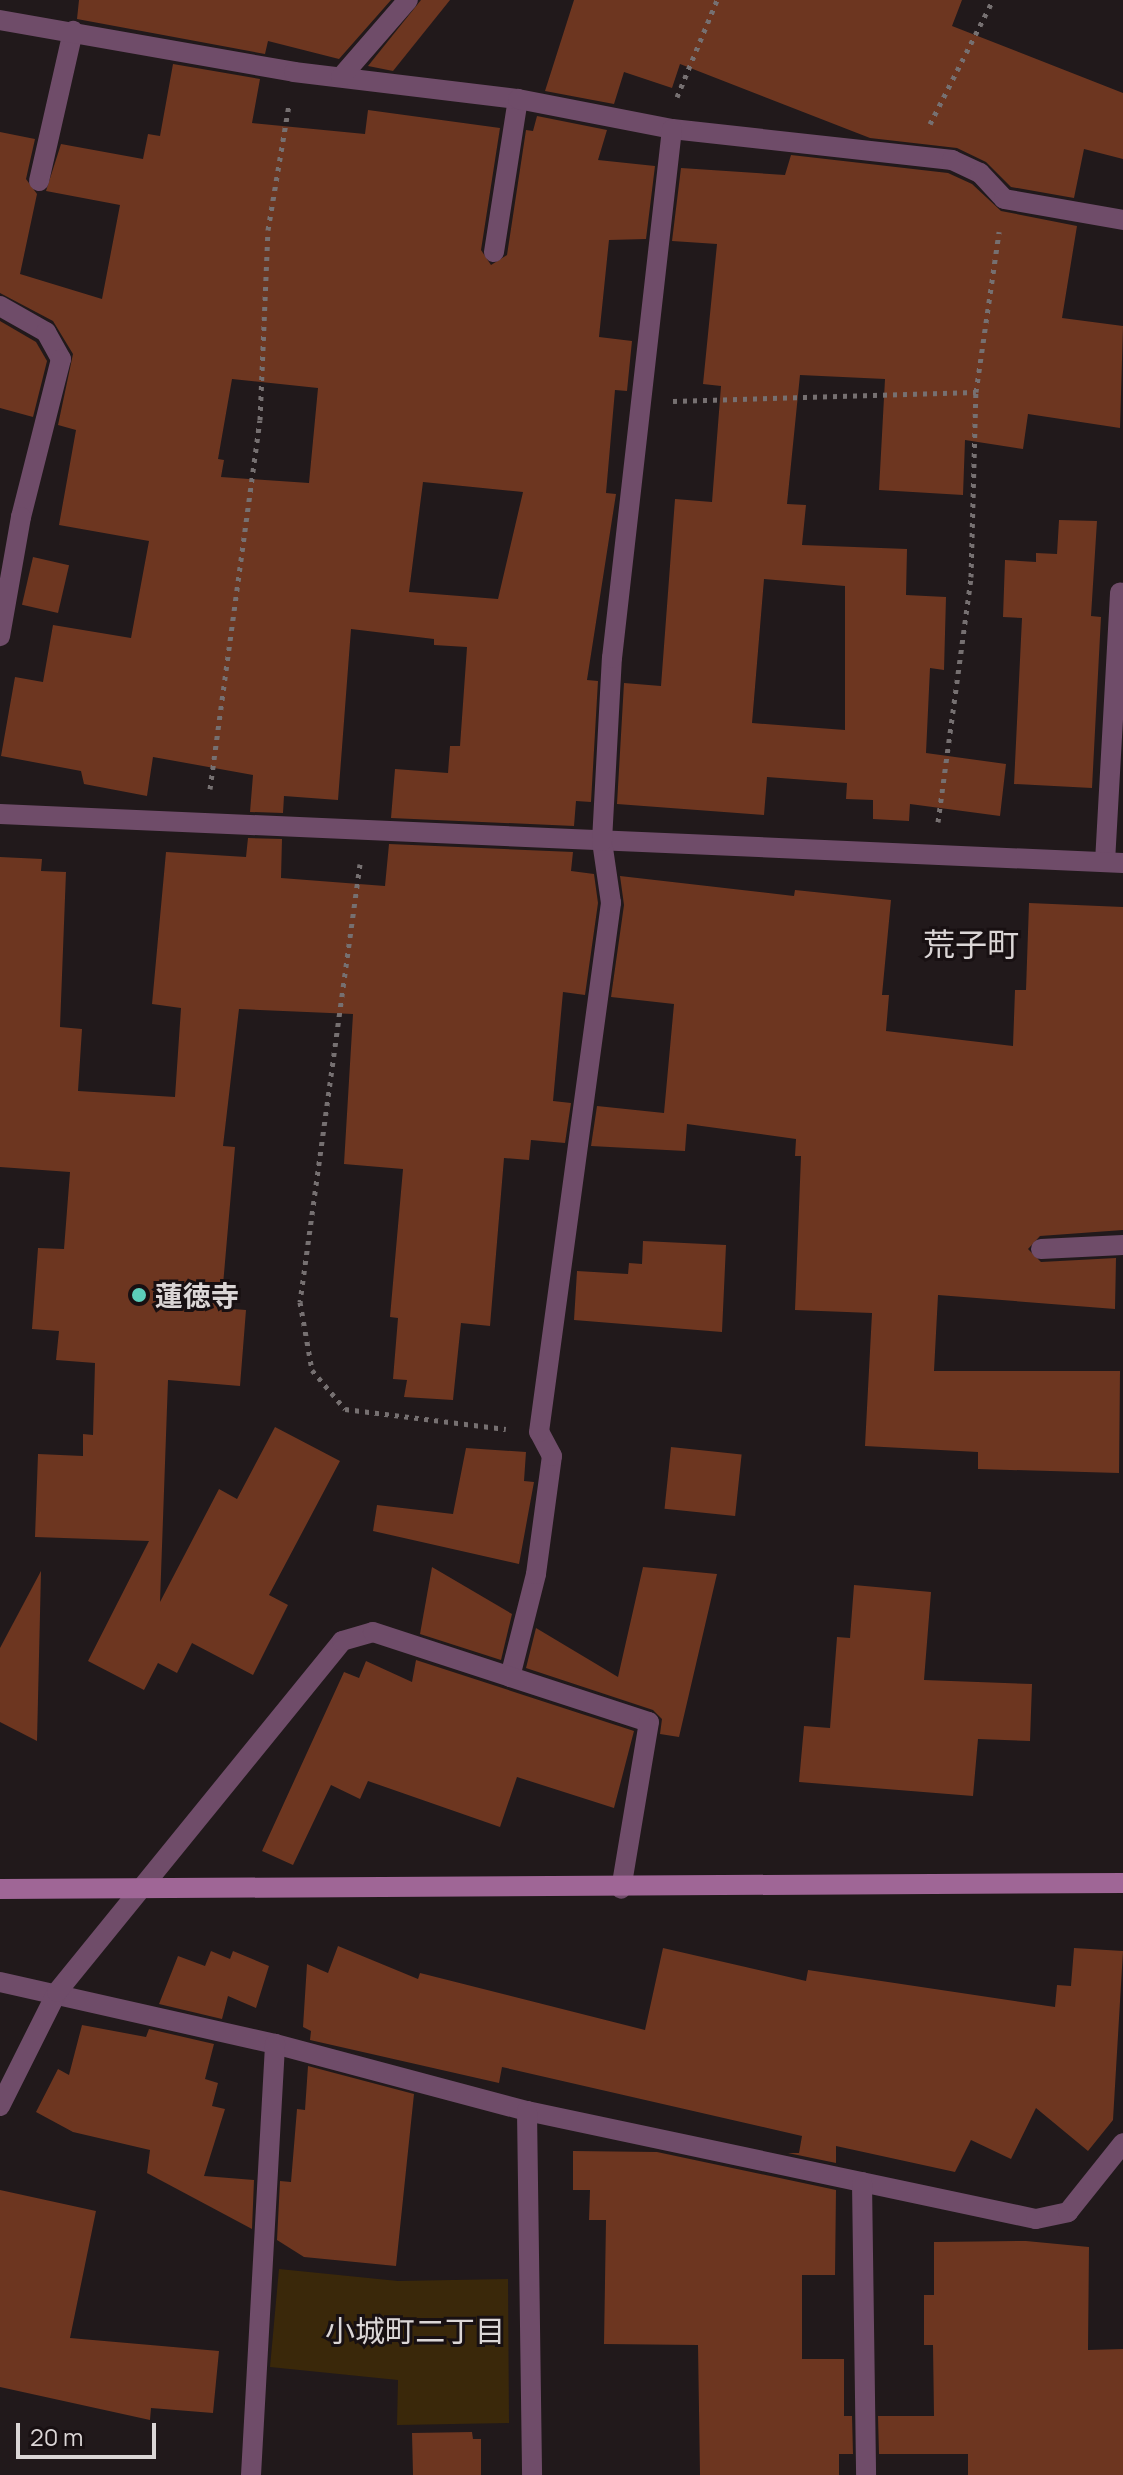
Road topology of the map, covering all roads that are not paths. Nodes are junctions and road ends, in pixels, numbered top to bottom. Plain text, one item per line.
1 (408, 0) edge
2 (0, 20) edge
3 (73, 31) junction
4 (341, 77) junction
5 (518, 99) junction
6 (669, 126) junction
7 (39, 181) dead end
8 (1123, 220) edge
9 (494, 252) dead end
10 (0, 306) edge
11 (1120, 592) dead end
12 (0, 636) edge
13 (0, 814) edge
14 (602, 841) junction
15 (1114, 863) edge
16 (1123, 1245) edge
17 (1041, 1249) dead end
18 (510, 1677) junction
19 (1123, 1883) edge
20 (137, 1887) junction
21 (0, 1889) edge
22 (621, 1889) junction
23 (0, 1982) edge
24 (57, 1992) junction
25 (275, 2044) junction
26 (0, 2106) edge
27 (527, 2111) junction
28 (1123, 2143) edge
29 (862, 2182) junction
30 (251, 2475) edge
31 (532, 2475) edge
32 (866, 2475) edge

1 - 4 street
2 - 3 street
3 - 4 street
3 - 7 street
4 - 5 street
5 - 6 street
5 - 9 street
6 - 8 street
6 - 14 street
10 - 12 street
11 - 15 street
13 - 14 street
14 - 15 street
14 - 18 street
16 - 17 street
18 - 20 street
18 - 22 street
19 - 22 street
20 - 21 street
20 - 22 street
20 - 24 street
23 - 24 street
24 - 25 street
24 - 26 street
25 - 27 street
25 - 30 street
27 - 29 street
27 - 31 street
28 - 29 street
29 - 32 street

